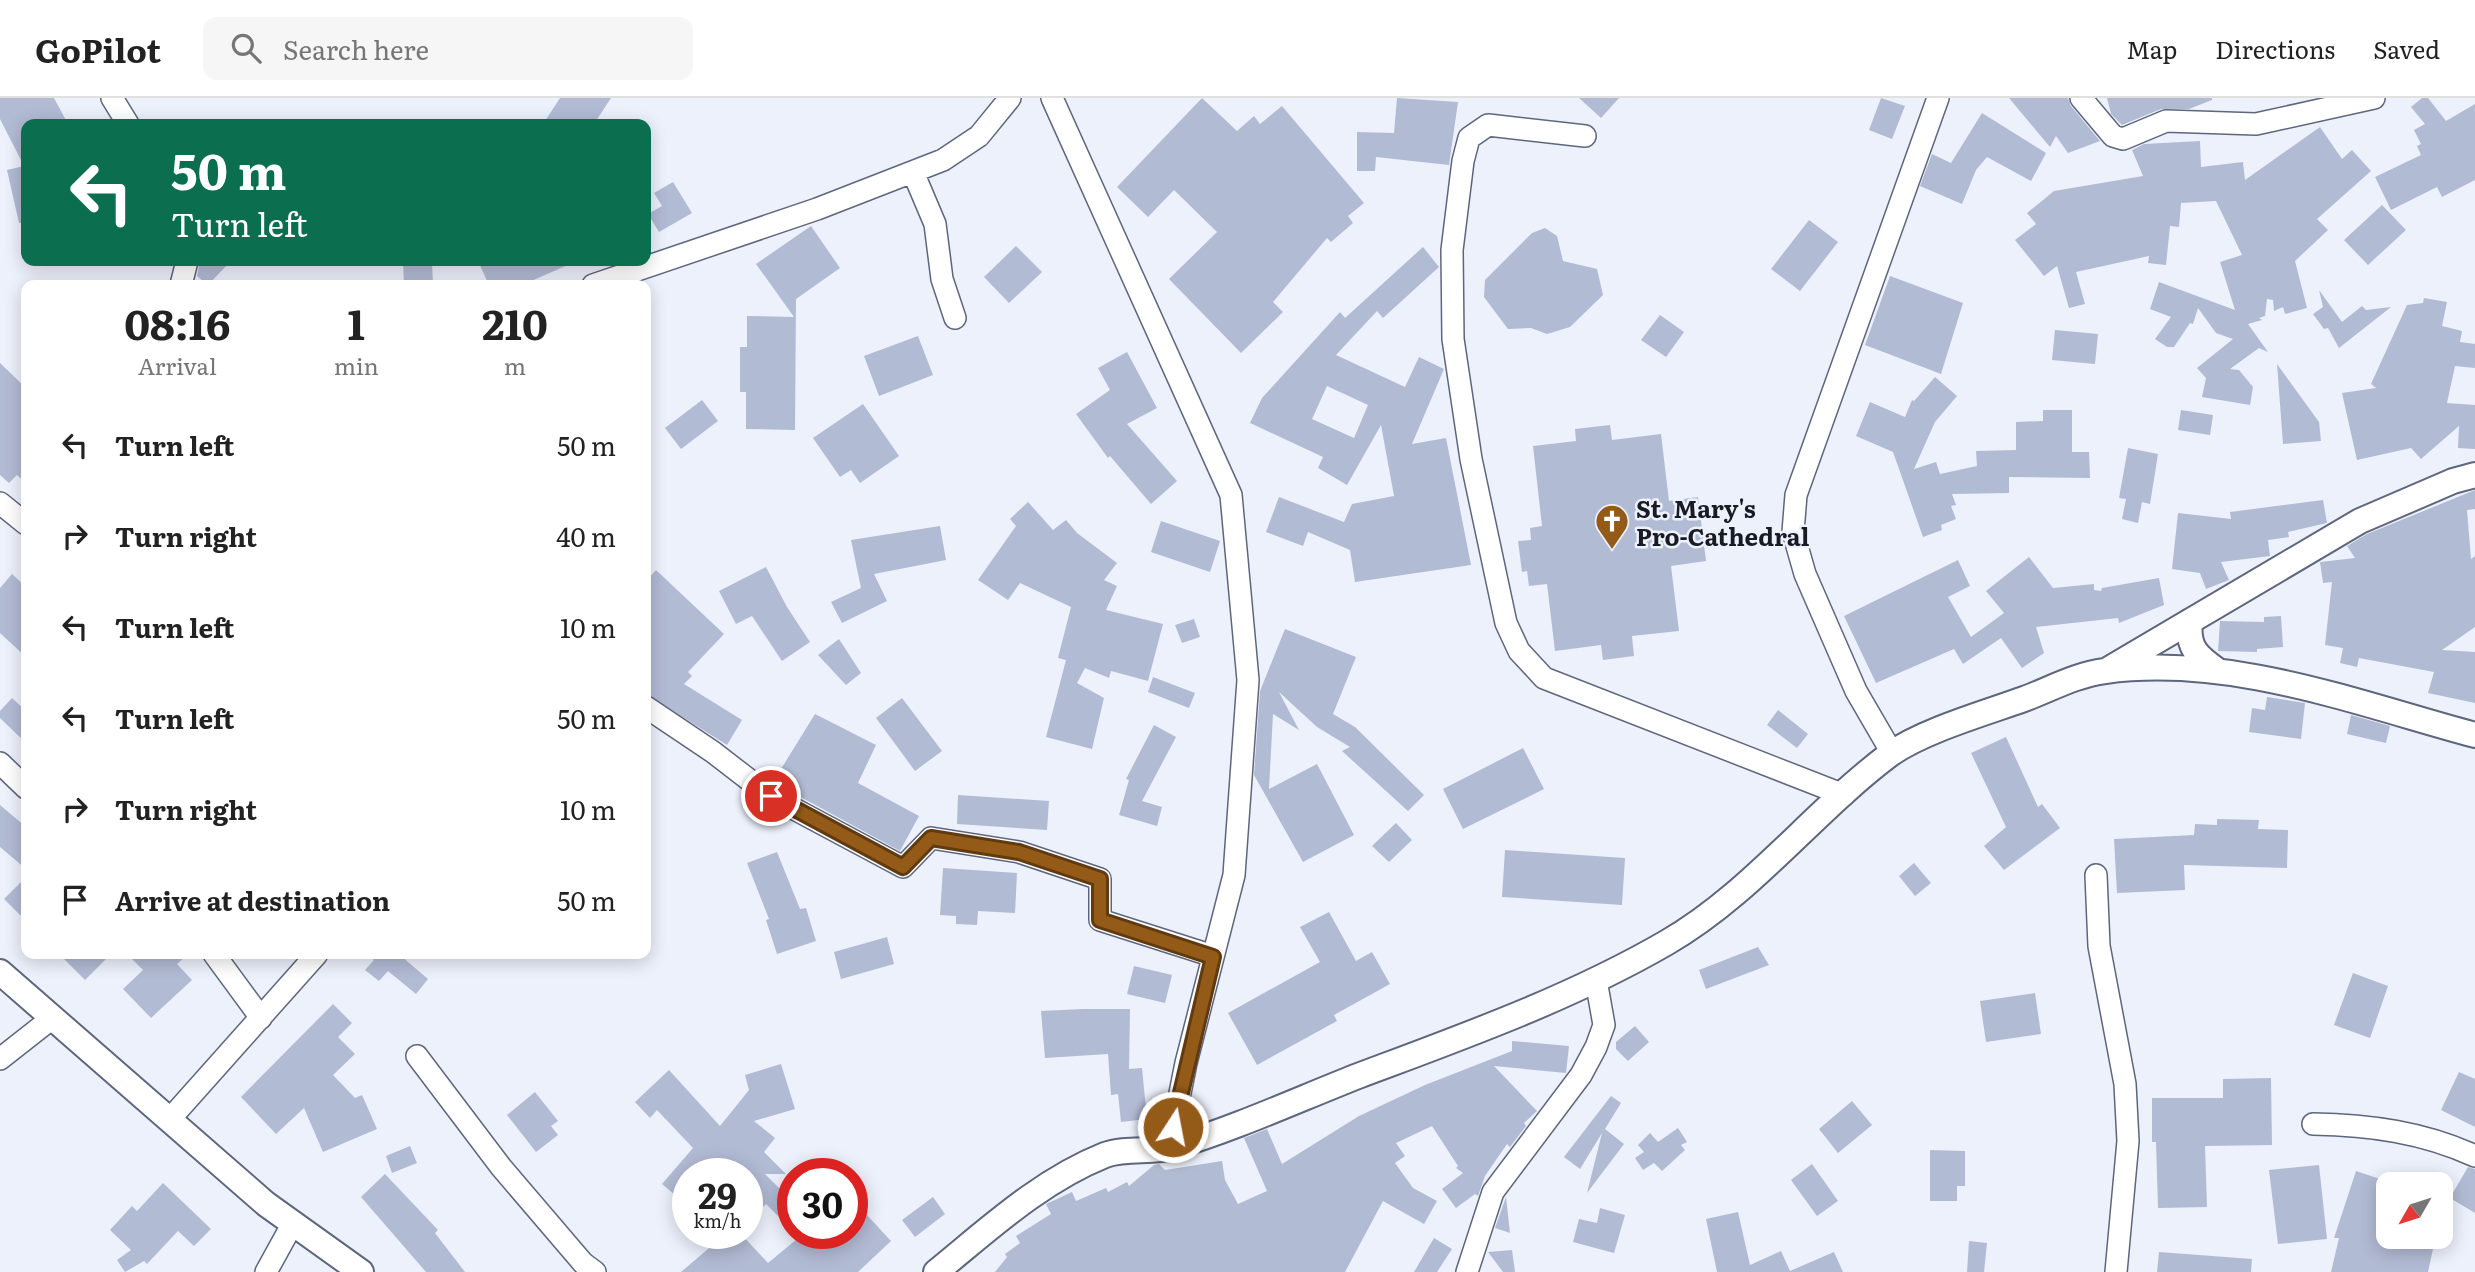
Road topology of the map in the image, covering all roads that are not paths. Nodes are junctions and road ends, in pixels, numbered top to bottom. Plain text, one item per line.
1 (112, 98) edge
2 (1010, 98) edge
3 (1052, 98) edge
4 (1938, 98) edge
5 (2081, 98) edge
6 (2374, 98) edge
7 (125, 119) edge
8 (1585, 136) dead end
9 (913, 172) junction
10 (651, 265) edge
11 (649, 266) edge
12 (608, 280) edge
13 (955, 318) dead end
14 (2475, 475) edge
15 (0, 503) edge
16 (21, 520) edge
17 (2190, 621) junction
18 (2106, 671) junction
19 (2218, 671) junction
20 (651, 710) edge
21 (2475, 735) edge
22 (1892, 752) junction
23 (0, 763) edge
24 (21, 784) edge
25 (1844, 795) junction
26 (2096, 875) dead end
27 (1213, 957) junction
28 (218, 959) edge
29 (313, 959) edge
30 (0, 972) edge
31 (1596, 980) junction
32 (261, 1018) junction
33 (51, 1019) junction
34 (417, 1056) dead end
35 (0, 1059) edge
36 (170, 1119) junction
37 (2313, 1124) dead end
38 (1169, 1148) junction
39 (2475, 1156) edge
40 (293, 1223) junction
41 (266, 1272) edge
42 (360, 1272) edge
43 (595, 1272) edge
44 (936, 1272) edge
45 (1467, 1272) edge
46 (2116, 1272) edge

1 - 7 street
2 - 9 street
3 - 27 street
4 - 22 street
5 - 6 street
8 - 25 street
9 - 10 street
9 - 13 street
11 - 12 street
14 - 17 street
15 - 16 street
17 - 18 street
17 - 19 street
18 - 19 street
18 - 22 street
19 - 21 street
20 - 27 street
22 - 25 street
23 - 24 street
25 - 31 street
26 - 46 street
27 - 38 street
28 - 32 street
29 - 32 street
30 - 33 street
31 - 38 street
31 - 45 street
32 - 36 street
33 - 35 street
33 - 36 street
34 - 43 street
36 - 40 street
37 - 39 street
38 - 44 street
40 - 41 street
40 - 42 street

